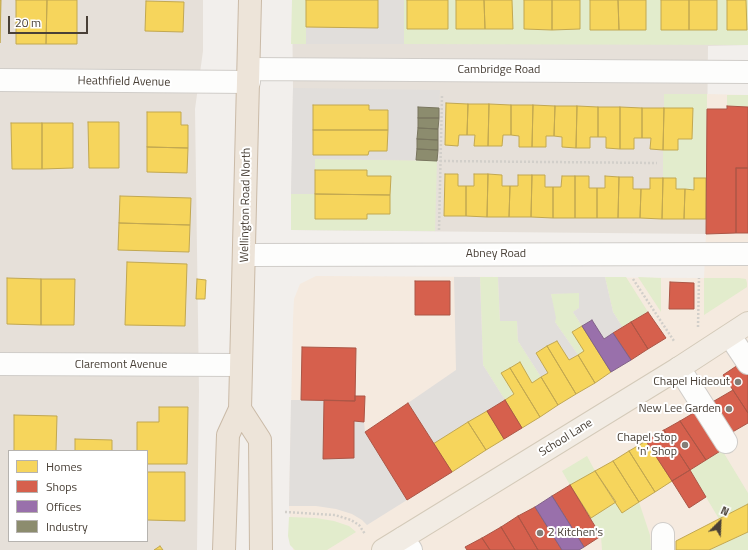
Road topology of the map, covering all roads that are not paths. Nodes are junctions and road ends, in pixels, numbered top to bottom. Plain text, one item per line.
1 (250, 0) edge
2 (748, 72) edge
3 (249, 76) junction
4 (0, 80) edge
5 (245, 254) junction
6 (748, 254) edge
7 (748, 323) edge
8 (730, 336) junction
9 (748, 363) edge
10 (0, 364) edge
11 (242, 365) junction
12 (679, 368) junction
13 (240, 409) junction
14 (726, 442) dead end
15 (407, 544) edge
16 (224, 550) edge
17 (261, 550) edge
18 (383, 550) edge

1 - 3 highway, Wellington Road North
2 - 3 street, Cambridge Road
3 - 4 street, Heathfield Avenue
3 - 5 highway, Wellington Road North
5 - 6 street, Abney Road
5 - 11 highway, Wellington Road North
7 - 8 main road, School Lane
8 - 9 street
8 - 12 main road, School Lane
10 - 11 street, Claremont Avenue
11 - 13 highway, Wellington Road North
12 - 14 street
12 - 15 main road, School Lane
13 - 16 highway, Wellington Road North
13 - 17 highway
15 - 18 main road, School Lane

